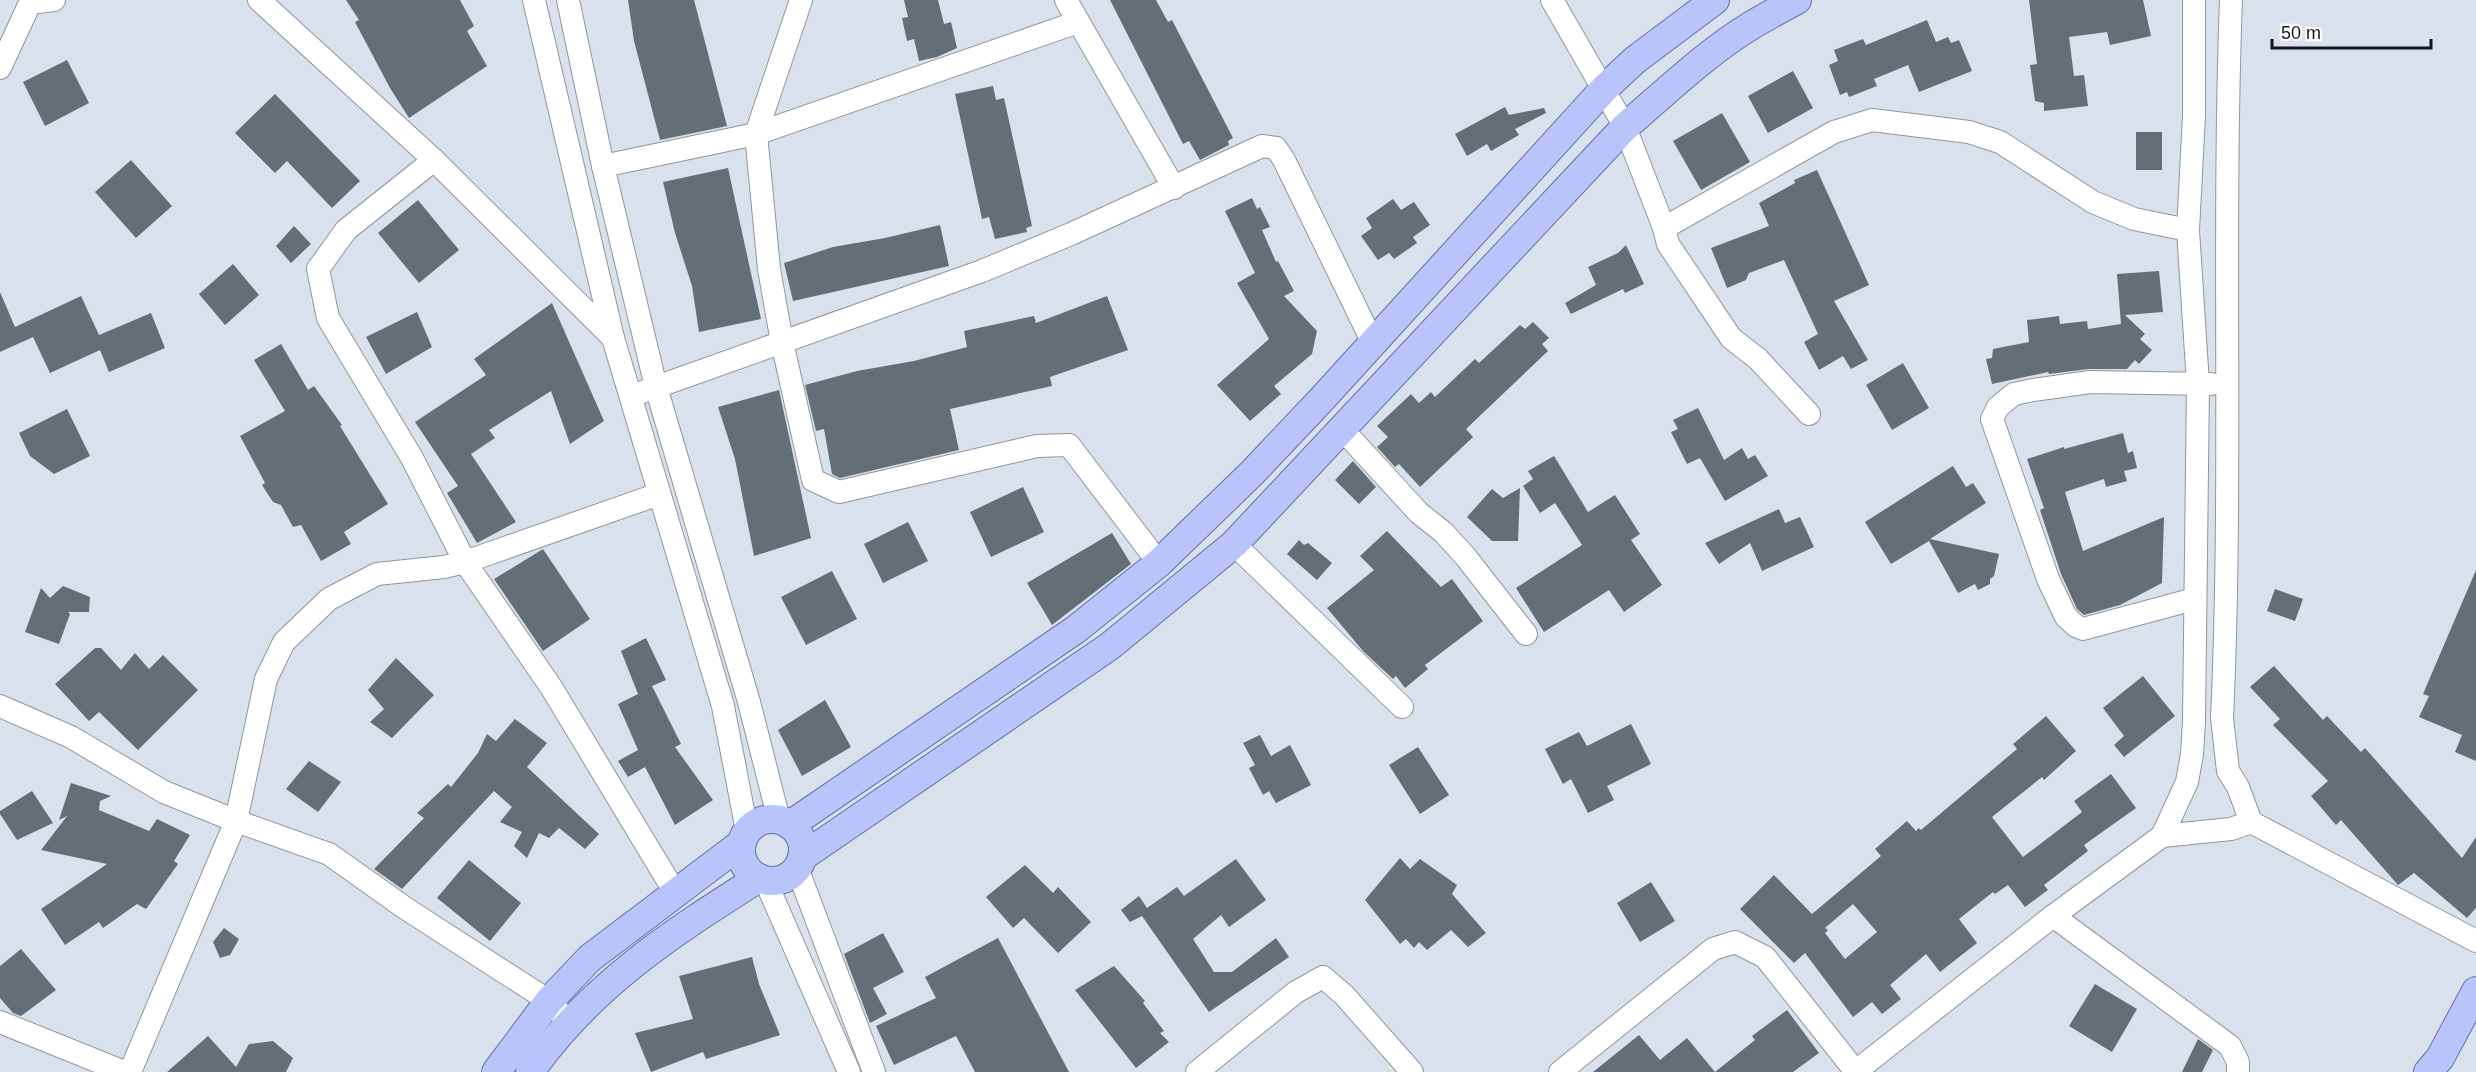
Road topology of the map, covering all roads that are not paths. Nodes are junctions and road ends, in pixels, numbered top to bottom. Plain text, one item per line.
1 (54, 0) edge
2 (259, 0) edge
3 (534, 0) edge
4 (568, 0) edge
5 (801, 0) edge
6 (1066, 0) edge
7 (1552, 0) edge
8 (1715, 0) edge
9 (1797, 0) edge
10 (2194, 0) edge
11 (2231, 0) edge
12 (1078, 22) junction
13 (0, 68) edge
14 (1604, 89) junction
15 (1625, 127) junction
16 (756, 134) junction
17 (434, 160) junction
18 (603, 166) junction
19 (1174, 188) junction
20 (1664, 228) junction
21 (2188, 230) junction
22 (613, 338) junction
23 (782, 342) junction
24 (1373, 343) junction
25 (2229, 383) junction
26 (2199, 384) junction
27 (656, 387) junction
28 (631, 396) junction
29 (1809, 414) dead end
30 (1342, 429) junction
31 (659, 494) junction
32 (1234, 544) junction
33 (465, 562) junction
34 (1159, 563) junction
35 (2194, 599) junction
36 (1526, 634) dead end
37 (0, 706) edge
38 (1402, 708) dead end
39 (2191, 762) junction
40 (2227, 762) junction
41 (236, 821) junction
42 (785, 822) junction
43 (2251, 822) junction
44 (2162, 836) junction
45 (744, 837) junction
46 (800, 863) junction
47 (762, 879) junction
48 (676, 894) junction
49 (2053, 916) junction
50 (2476, 941) edge
51 (2476, 991) edge
52 (549, 1001) junction
53 (0, 1022) edge
54 (569, 1022) junction
55 (2437, 1067) edge
56 (124, 1072) edge
57 (130, 1072) edge
58 (496, 1072) edge
59 (530, 1072) edge
60 (849, 1072) edge
61 (874, 1072) edge
62 (1197, 1072) edge
63 (1412, 1072) edge
64 (1560, 1072) edge
65 (1855, 1072) edge
66 (2238, 1072) edge

1 - 13 street
2 - 17 street
3 - 22 street
4 - 18 street
5 - 16 street
6 - 12 street
7 - 14 street
8 - 14 main road
9 - 15 main road
10 - 21 street
11 - 25 street
12 - 16 street
12 - 19 street
14 - 15 street
14 - 24 main road
15 - 20 street
15 - 30 main road
16 - 18 street
16 - 23 street
17 - 22 street
17 - 33 street
18 - 27 street
19 - 23 street
19 - 24 street
20 - 21 street
20 - 29 street
21 - 26 street
22 - 28 street
23 - 27 street
23 - 34 street
24 - 34 main road
25 - 26 street
25 - 40 street
26 - 35 street
26 - 35 street
27 - 28 street
27 - 42 street
28 - 31 street
30 - 32 main road
30 - 36 street
31 - 33 street
31 - 45 street
32 - 38 street
32 - 46 main road
33 - 41 street
33 - 48 street
34 - 42 main road
35 - 39 street
37 - 41 street
39 - 40 street
39 - 44 street
40 - 43 street
41 - 52 street
41 - 57 street
42 - 45 main road
42 - 46 main road
43 - 44 street
43 - 50 street
44 - 49 street
45 - 47 main road
45 - 48 main road
46 - 47 main road
46 - 61 street
47 - 54 main road
47 - 60 street
48 - 52 main road
49 - 65 street
49 - 66 street
51 - 55 main road
52 - 54 street
52 - 58 main road
53 - 56 street
54 - 59 main road
62 - 63 street
64 - 65 street

